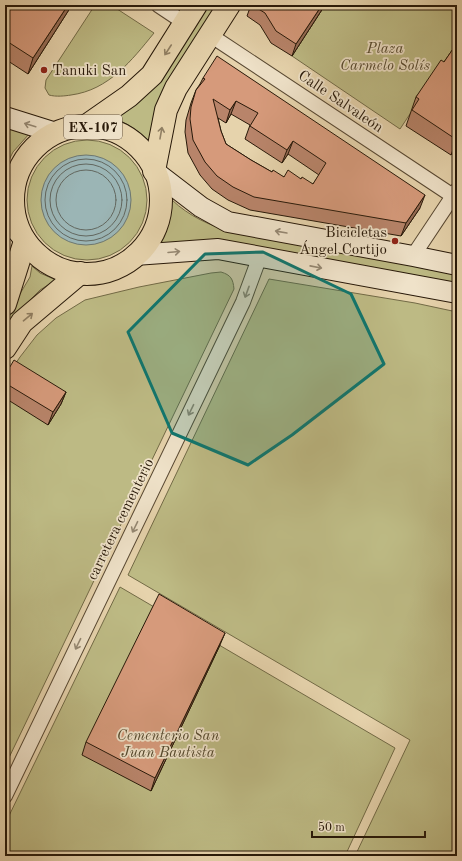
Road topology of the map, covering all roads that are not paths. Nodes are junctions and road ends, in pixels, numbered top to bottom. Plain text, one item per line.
1 (158, 5) edge
2 (196, 5) edge
3 (229, 5) edge
4 (184, 23) junction
5 (210, 35) junction
6 (5, 117) edge
7 (86, 126) junction
8 (56, 133) junction
9 (154, 171) junction
10 (455, 193) edge
11 (5, 219) edge
12 (24, 238) junction
13 (135, 255) junction
14 (260, 256) junction
15 (413, 256) junction
16 (457, 265) edge
17 (80, 273) junction
18 (457, 293) edge
19 (5, 304) edge
20 (5, 348) edge
21 (5, 796) edge

1 - 4 street
2 - 4 main road, EX-107
3 - 5 main road, EX-107
4 -> 7 main road, EX-107
9 -> 5 main road, EX-107
5 - 10 street, Calle Salvaleón
8 -> 6 main road
7 - 8 main road, EX-107
7 - 9 main road, EX-107
8 - 12 main road, EX-107
9 - 13 main road, EX-107
15 -> 9 main road
10 - 15 street
11 - 12 main road
12 - 17 main road, EX-107
12 - 19 main road
13 -> 14 main road
13 - 17 main road, EX-107
14 -> 18 main road
14 -> 21 street, carretera cementerio
15 - 16 main road
20 -> 17 main road

